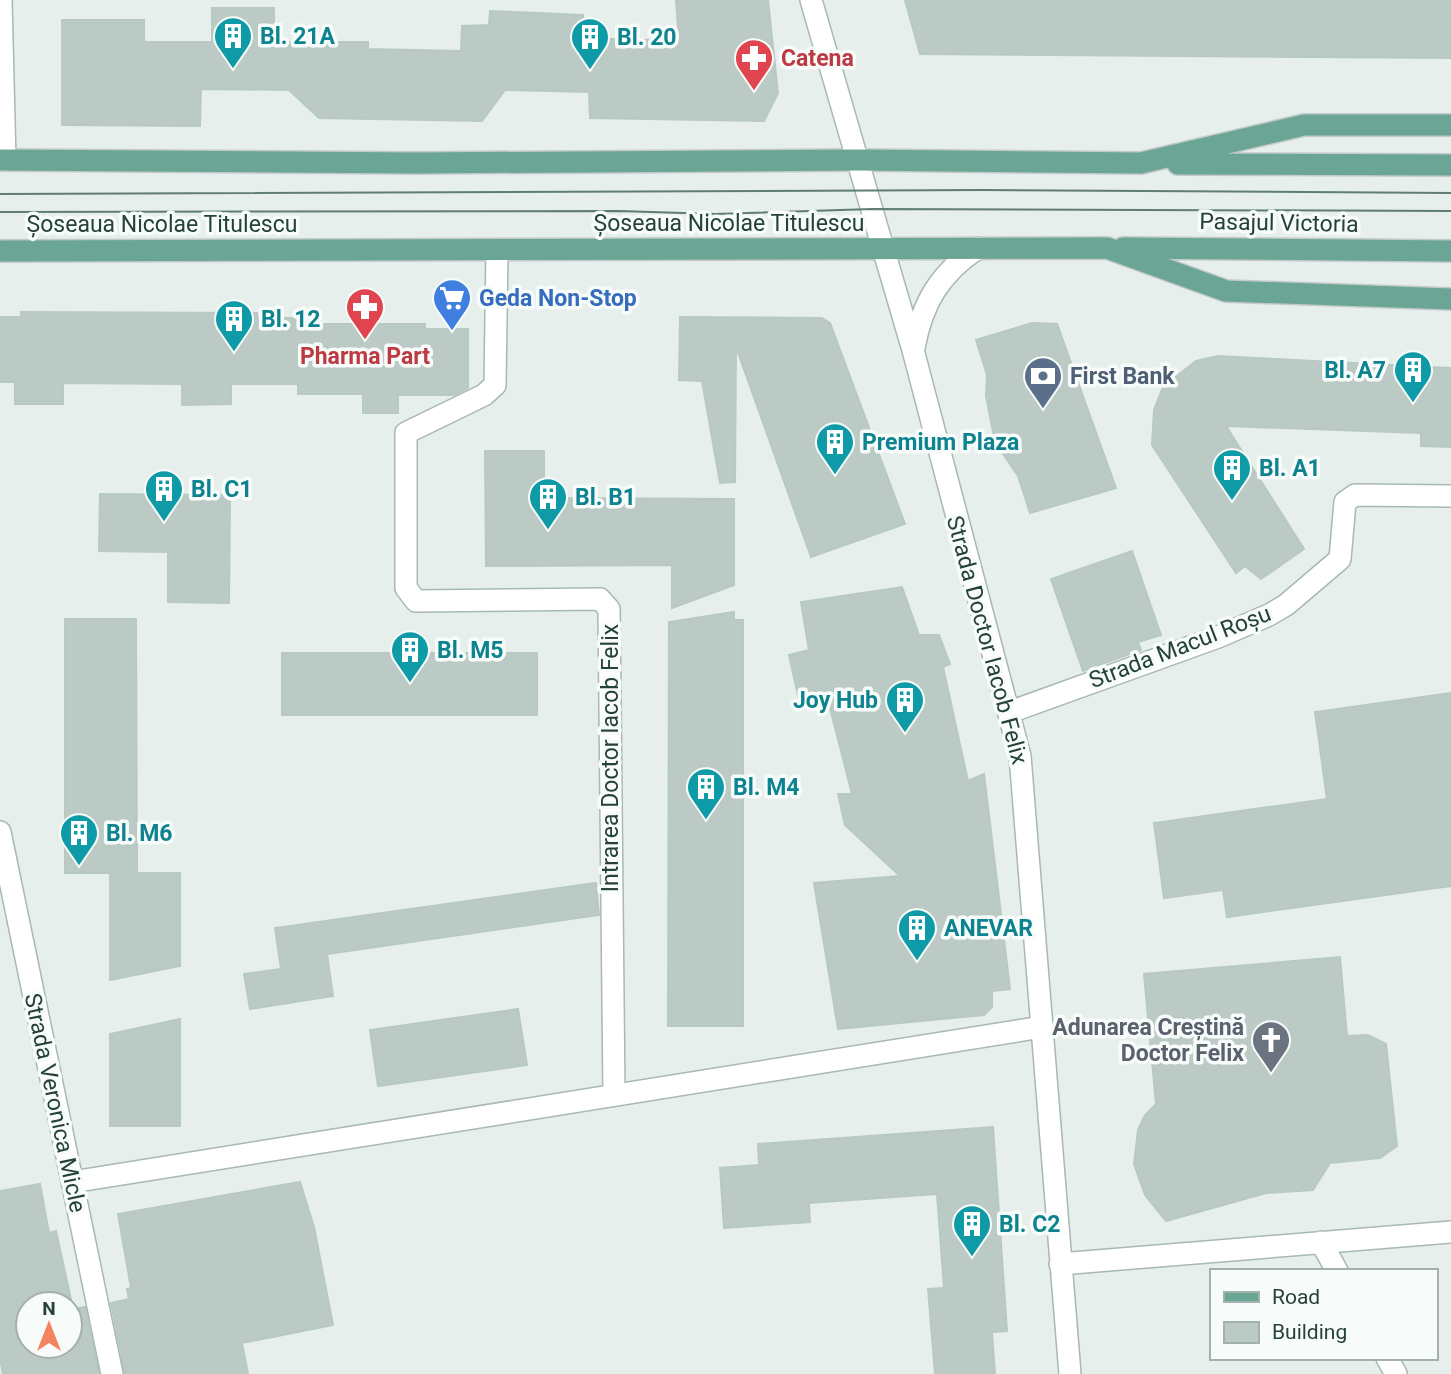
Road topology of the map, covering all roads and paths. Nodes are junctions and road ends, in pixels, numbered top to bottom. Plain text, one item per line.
1 (1, 0) edge
2 (811, 0) edge
3 (1451, 125) edge
4 (2, 160) edge
5 (858, 160) junction
6 (1141, 163) junction
7 (1451, 164) edge
8 (883, 248) junction
9 (978, 248) junction
10 (1107, 248) junction
11 (497, 250) junction
12 (0, 251) edge
13 (1451, 251) edge
14 (1451, 299) edge
15 (913, 350) junction
16 (1451, 496) edge
17 (1010, 712) junction
18 (0, 832) edge
19 (1042, 1027) junction
20 (614, 1096) junction
21 (72, 1182) junction
22 (1451, 1232) edge
23 (1321, 1242) junction
24 (1060, 1264) junction
25 (1336, 1269) edge
26 (111, 1374) edge
27 (1070, 1374) edge

1 - 4 street
2 - 5 street
3 - 6 main road
4 - 5 main road
5 - 6 main road
5 - 8 street, Strada Doctor Iacob Felix
6 - 7 main road
8 - 9 main road, Șoseaua Nicolae Titulescu
8 - 11 main road, Șoseaua Nicolae Titulescu
8 - 15 street, Strada Doctor Iacob Felix
9 - 10 main road, Șoseaua Nicolae Titulescu
9 - 15 street
10 - 13 main road, Pasajul Victoria
10 - 14 main road, Șoseaua Nicolae Titulescu
11 - 12 main road, Șoseaua Nicolae Titulescu
11 - 20 street, Intrarea Doctor Iacob Felix
15 - 17 street, Strada Doctor Iacob Felix
16 - 17 street, Strada Macul Roșu
17 - 19 street, Strada Doctor Iacob Felix
18 - 21 street, Strada Veronica Micle
19 - 20 street
19 - 24 street, Strada Doctor Iacob Felix
20 - 21 street
21 - 26 street, Strada Veronica Micle
22 - 23 street
23 - 24 street
23 - 25 street
24 - 27 street, Strada Doctor Iacob Felix

